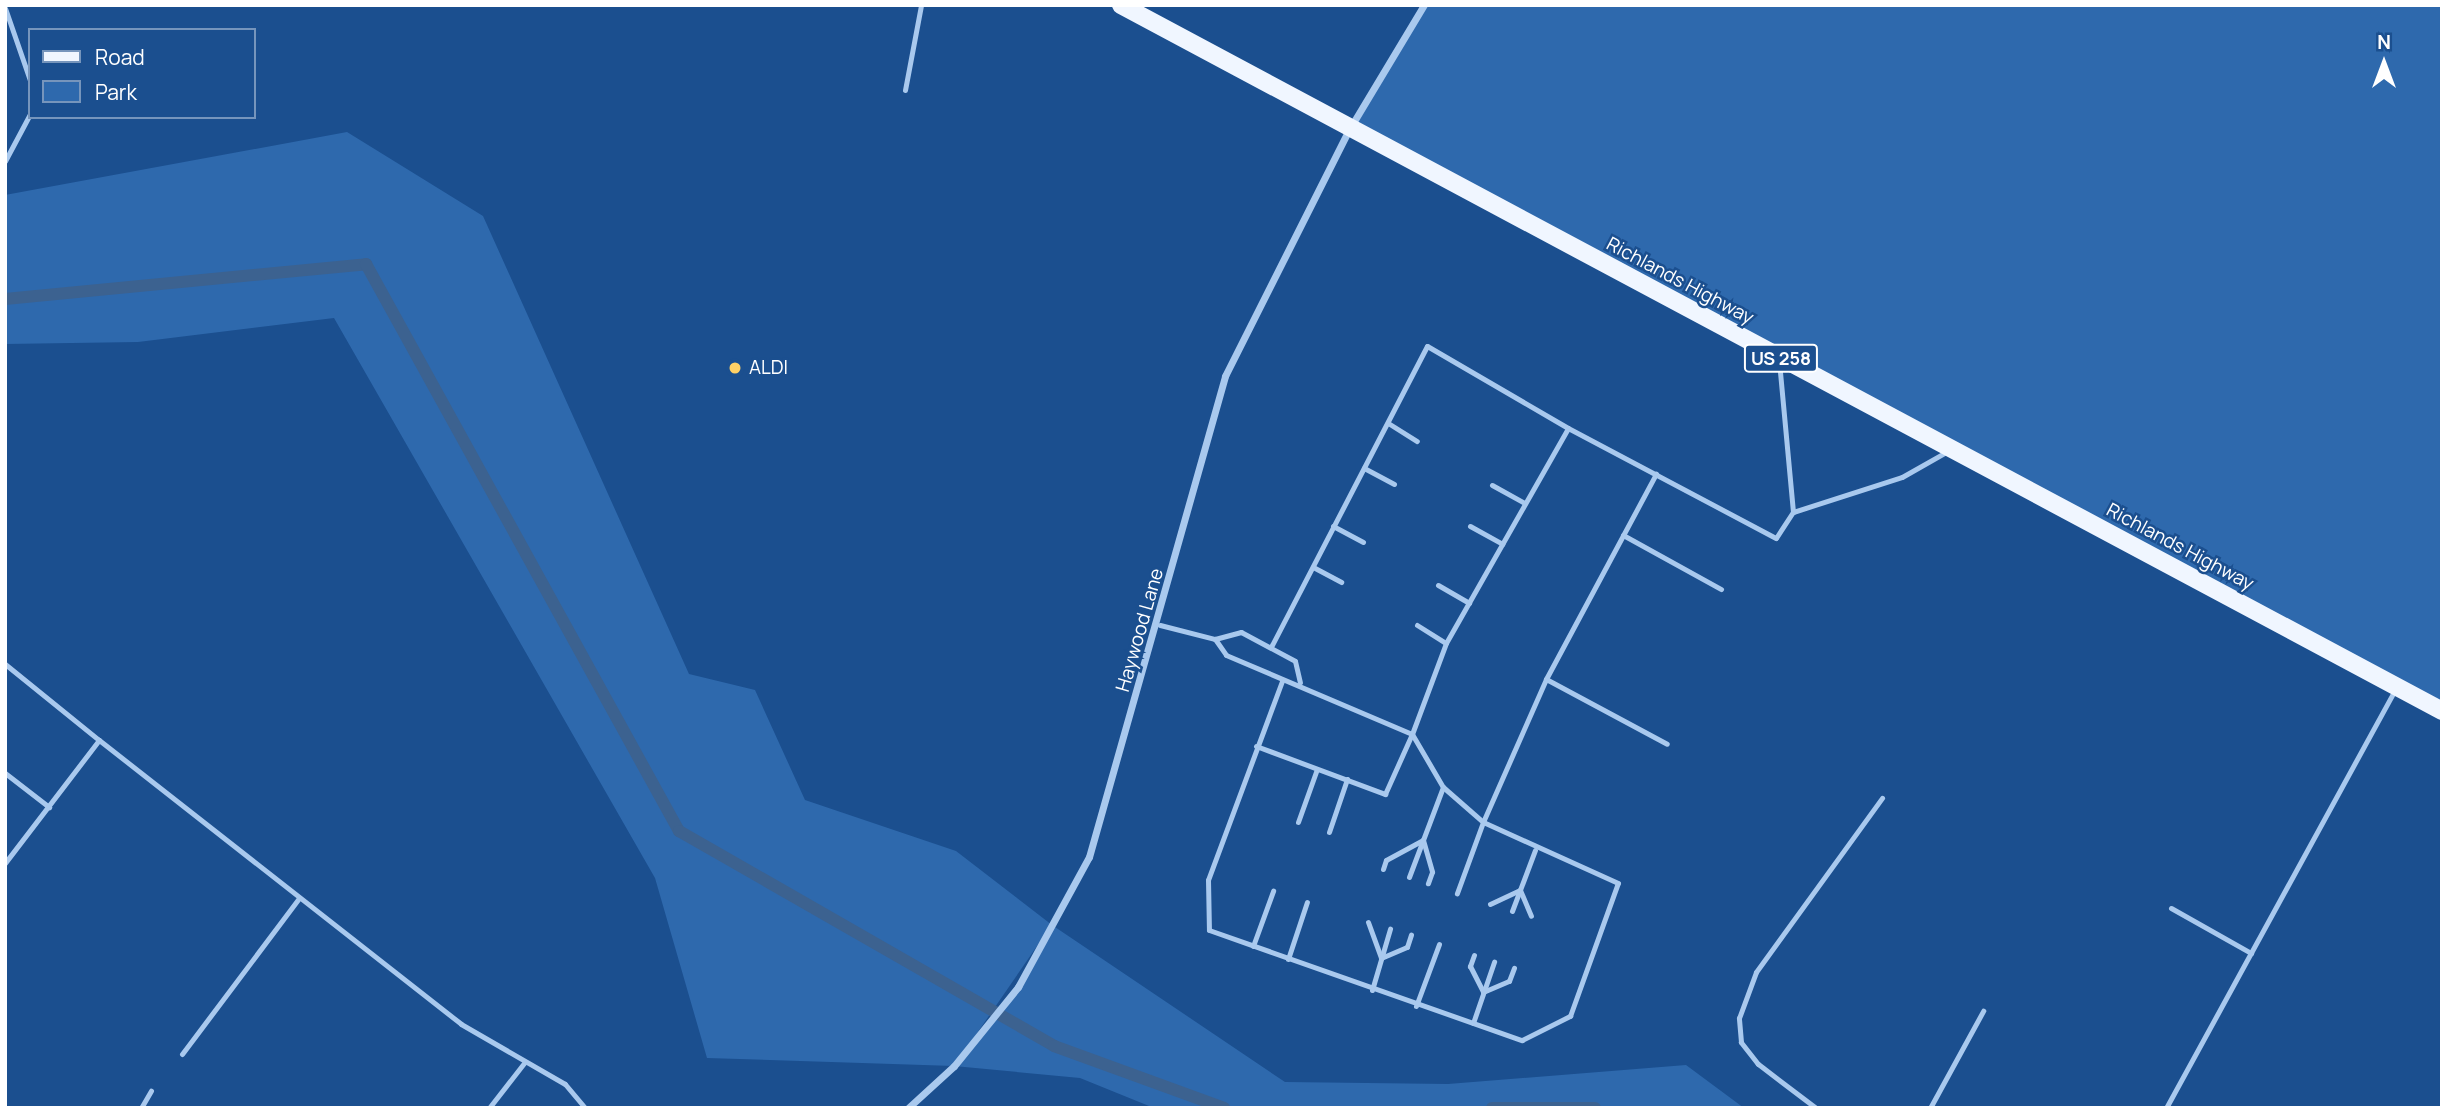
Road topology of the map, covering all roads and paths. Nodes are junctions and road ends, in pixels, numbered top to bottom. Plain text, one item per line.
1 (921, 5) edge
2 (1121, 5) edge
3 (1424, 5) edge
4 (5, 8) edge
5 (28, 74) edge
6 (905, 90) dead end
7 (28, 118) edge
8 (1350, 128) junction
9 (5, 161) edge
10 (1778, 357) junction
11 (1388, 423) junction
12 (1568, 428) junction
13 (1417, 441) dead end
14 (1951, 449) junction
15 (1364, 468) junction
16 (1656, 474) junction
17 (1394, 484) dead end
18 (1492, 485) dead end
19 (1524, 503) junction
20 (1793, 512) junction
21 (1333, 526) junction
22 (1470, 526) dead end
23 (1623, 535) junction
24 (1363, 542) dead end
25 (1502, 544) junction
26 (1313, 567) junction
27 (1341, 582) dead end
28 (1438, 585) dead end
29 (1721, 589) dead end
30 (1469, 603) junction
31 (1160, 625) junction
32 (1417, 625) dead end
33 (1215, 639) junction
34 (1446, 643) junction
35 (1271, 647) junction
36 (5, 664) edge
37 (1546, 679) junction
38 (1282, 681) junction
39 (1300, 682) junction
40 (2397, 687) junction
41 (2442, 711) edge
42 (1412, 734) junction
43 (99, 740) junction
44 (1667, 744) dead end
45 (1256, 746) junction
46 (1317, 769) junction
47 (5, 773) edge
48 (1347, 779) junction
49 (1443, 787) junction
50 (1882, 798) dead end
51 (50, 807) junction
52 (1298, 821) dead end
53 (1483, 822) junction
54 (1329, 832) dead end
55 (1423, 841) junction
56 (1535, 850) junction
57 (5, 863) edge
58 (1383, 869) dead end
59 (1409, 877) dead end
60 (1428, 883) dead end
61 (1520, 890) junction
62 (1273, 891) dead end
63 (1457, 893) dead end
64 (299, 898) junction
65 (1307, 902) dead end
66 (1490, 904) dead end
67 (2171, 908) dead end
68 (1512, 911) dead end
69 (1531, 916) dead end
70 (1368, 922) dead end
71 (1390, 929) dead end
72 (1411, 935) dead end
73 (1439, 944) dead end
74 (1253, 946) junction
75 (2251, 953) junction
76 (1474, 956) dead end
77 (1381, 958) junction
78 (1288, 959) junction
79 (1494, 962) dead end
80 (1514, 968) dead end
81 (1372, 990) junction
82 (1483, 992) junction
83 (1416, 1006) junction
84 (1983, 1012) dead end
85 (1473, 1023) junction
86 (182, 1054) dead end
87 (524, 1063) junction
88 (151, 1091) dead end
89 (141, 1108) edge
90 (489, 1108) edge
91 (585, 1108) edge
92 (908, 1108) edge
93 (1816, 1108) edge
94 (1930, 1108) edge
95 (2166, 1108) edge

1 - 6 lane
2 - 8 main road, Richlands Highway / US 258
3 - 8 street, Haywood Lane
4 - 5 lane
7 - 9 lane
8 - 10 main road, Richlands Highway / US 258
8 - 31 street, Haywood Lane
10 - 14 main road, Richlands Highway / US 258
10 - 20 lane
11 - 12 lane
11 - 13 lane
11 - 15 lane
12 - 16 lane
12 - 19 lane
14 - 20 lane
14 - 40 main road, Richlands Highway / US 258
15 - 17 lane
15 - 21 lane
16 - 20 lane
16 - 23 lane
18 - 19 lane
19 - 25 lane
21 - 24 lane
21 - 26 lane
22 - 25 lane
23 - 29 lane
23 - 37 lane
25 - 30 lane
26 - 27 lane
26 - 35 lane
28 - 30 lane
30 - 34 lane
31 - 33 lane
31 - 92 street, Haywood Lane
32 - 34 lane
33 - 35 lane
33 - 38 lane
34 - 42 lane
35 - 39 lane
36 - 43 lane
37 - 44 lane
37 - 53 lane
38 - 39 lane
38 - 45 lane
39 - 42 lane
40 - 41 main road, Richlands Highway / US 258
40 - 75 lane
42 - 48 lane
42 - 49 lane
43 - 51 lane
43 - 64 lane
45 - 46 lane
45 - 74 lane
46 - 48 lane
46 - 52 lane
47 - 51 lane
48 - 54 lane
49 - 53 lane
49 - 55 lane
50 - 93 lane
51 - 57 lane
53 - 56 lane
53 - 63 lane
55 - 58 lane
55 - 59 lane
55 - 60 lane
56 - 61 lane
56 - 85 lane
61 - 66 lane
61 - 68 lane
61 - 69 lane
62 - 74 lane
64 - 86 lane
64 - 87 lane
65 - 78 lane
67 - 75 lane
70 - 77 lane
71 - 77 lane
72 - 77 lane
73 - 83 lane
74 - 78 lane
75 - 95 lane
76 - 82 lane
77 - 81 lane
78 - 81 lane
79 - 82 lane
80 - 82 lane
81 - 83 lane
82 - 85 lane
83 - 85 lane
84 - 94 lane
87 - 90 lane
87 - 91 lane
88 - 89 lane

